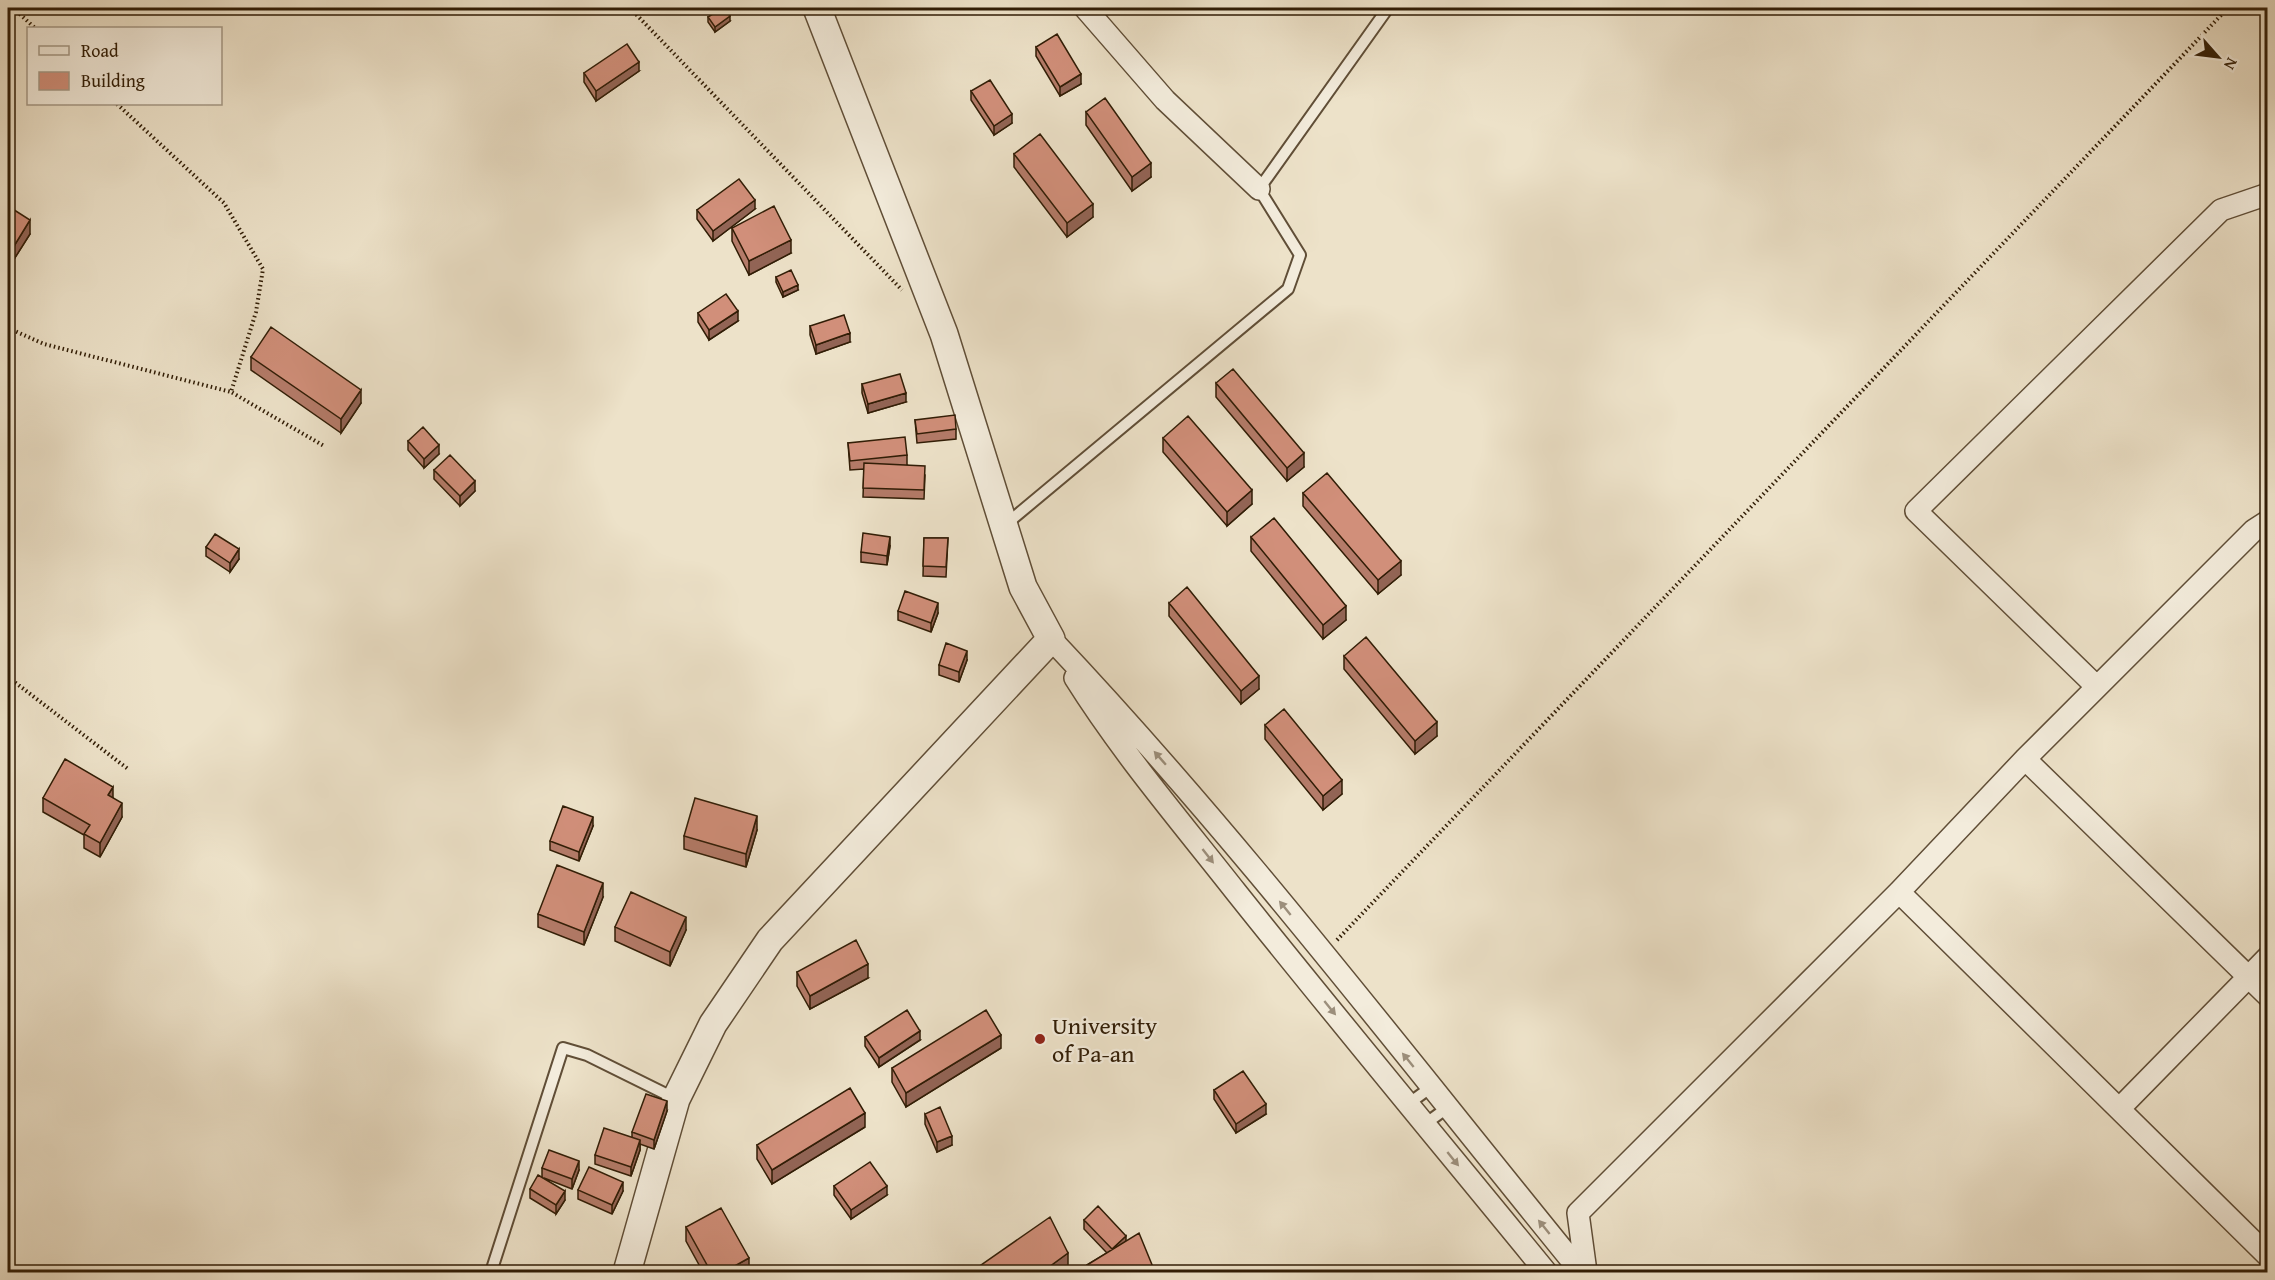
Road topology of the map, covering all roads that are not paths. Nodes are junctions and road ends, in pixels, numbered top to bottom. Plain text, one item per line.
1 (817, 8) edge
2 (1085, 8) edge
3 (1388, 8) edge
4 (1259, 189) junction
5 (2268, 194) edge
6 (1004, 525) junction
7 (2263, 531) edge
8 (1051, 639) junction
9 (2097, 687) junction
10 (2025, 759) junction
11 (1210, 815) junction
12 (1189, 832) junction
13 (1899, 892) junction
14 (2268, 957) edge
15 (2247, 976) junction
16 (2268, 996) edge
17 (1430, 1088) junction
18 (676, 1099) junction
19 (1408, 1104) junction
20 (1447, 1108) junction
21 (2119, 1109) junction
22 (1425, 1124) junction
23 (2268, 1256) edge
24 (491, 1272) edge
25 (627, 1272) edge
26 (1546, 1272) edge
27 (1581, 1272) edge
28 (1586, 1272) edge

1 - 6 street
2 - 4 street
3 - 4 lane
4 - 6 lane
5 - 9 street
6 - 8 street
7 - 9 street
11 -> 8 street
8 - 12 street
8 - 18 street
9 - 10 street
10 - 13 street
10 - 15 street
11 - 12 street
17 -> 11 street
12 -> 19 street
13 - 21 street
13 - 28 street
14 - 15 street
15 - 16 street
15 - 21 street
17 - 19 lane
17 - 20 street
18 - 24 lane
18 - 25 street
19 - 22 street
20 - 22 lane
27 -> 20 street
21 - 23 street
22 -> 26 street

